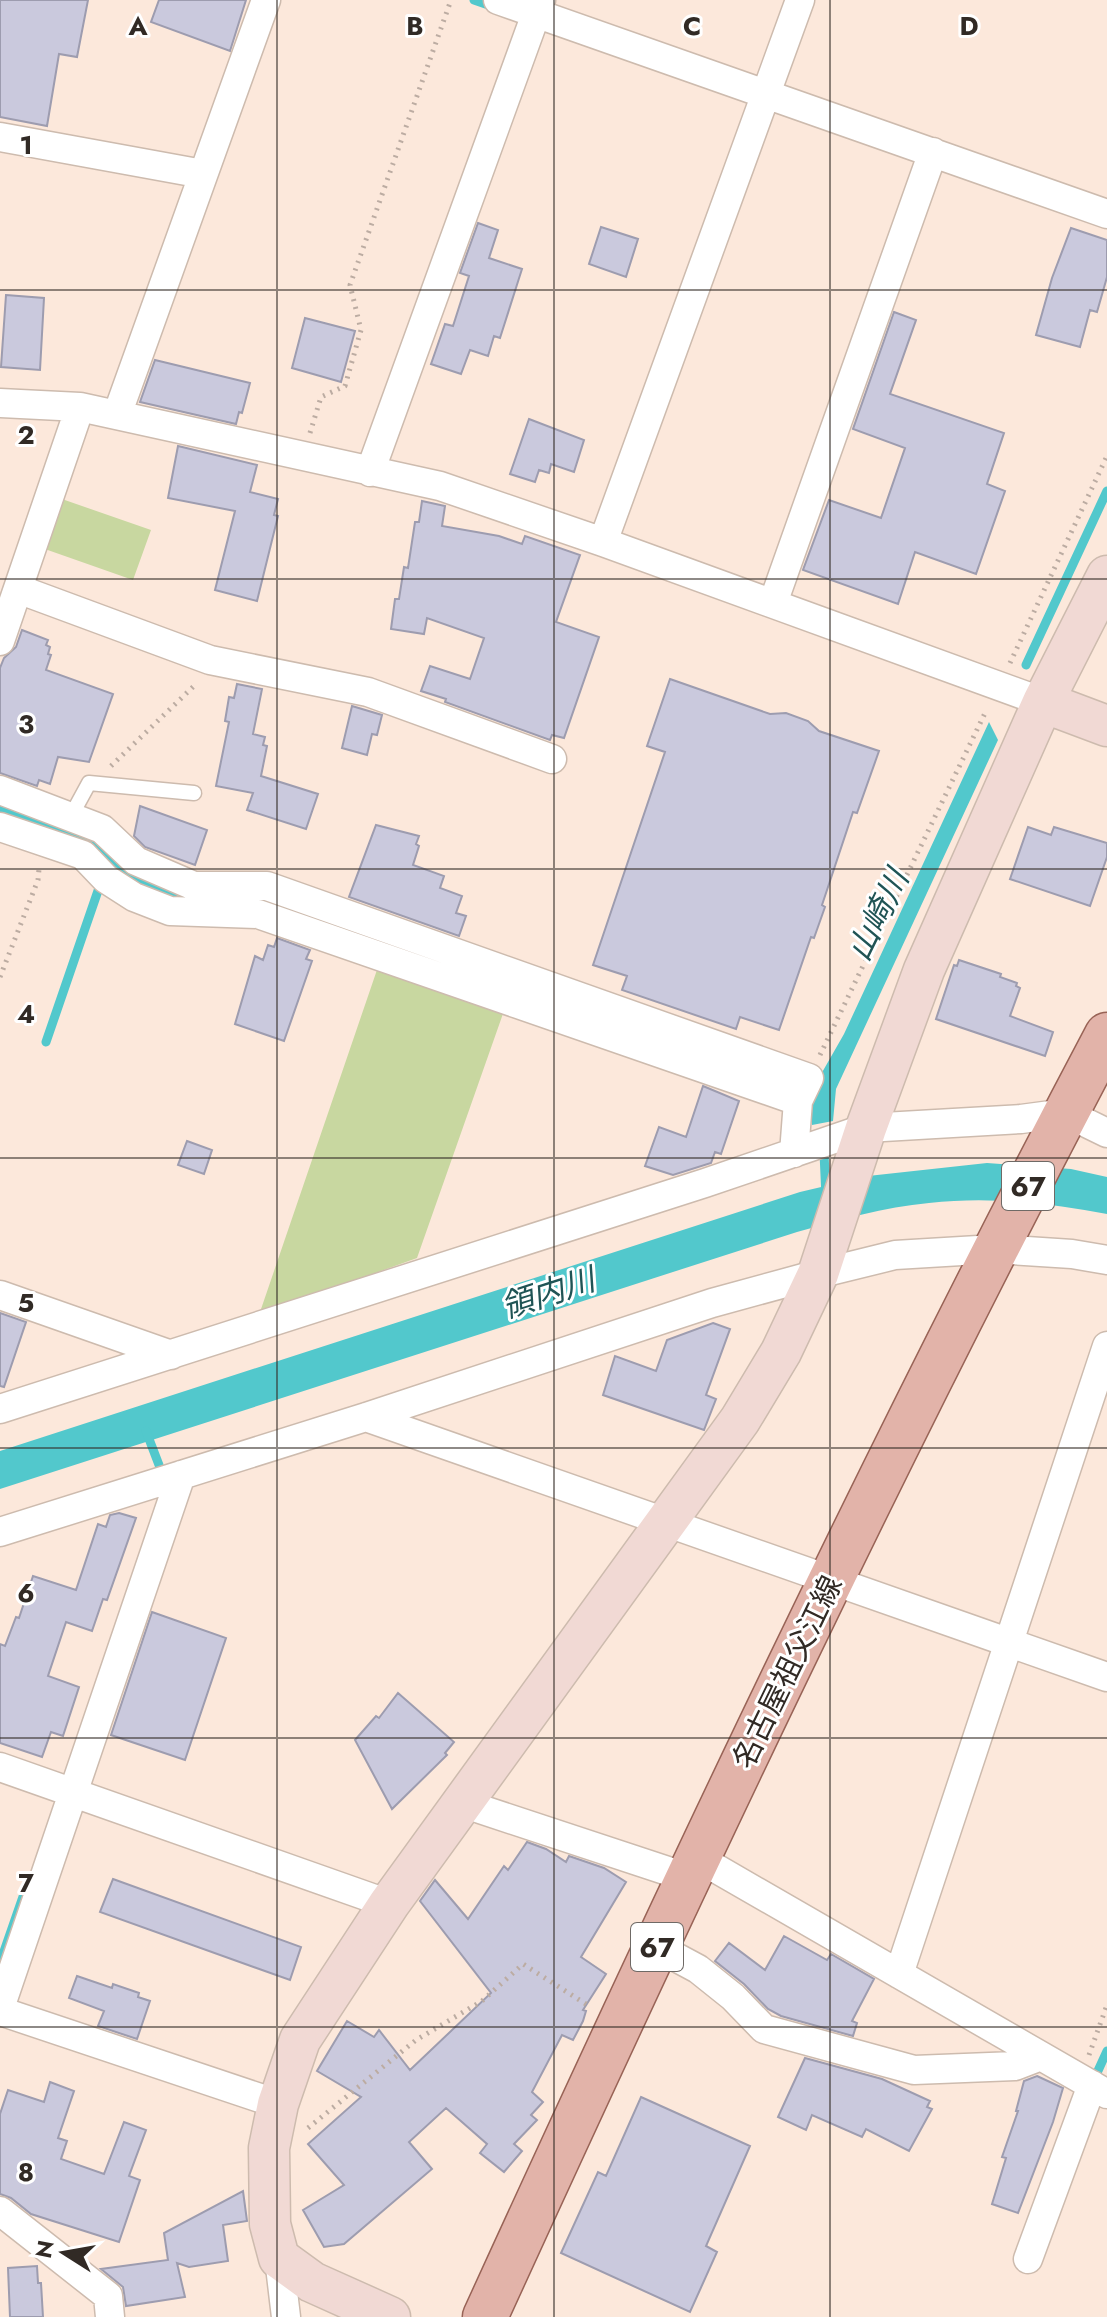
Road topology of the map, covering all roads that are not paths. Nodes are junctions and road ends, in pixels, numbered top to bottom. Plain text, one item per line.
1 (266, 0) edge
2 (498, 0) edge
3 (800, 0) edge
4 (539, 7) edge
5 (766, 94) junction
6 (0, 137) edge
7 (933, 152) junction
8 (203, 174) junction
9 (1107, 214) edge
10 (0, 403) edge
11 (80, 407) junction
12 (117, 415) junction
13 (370, 472) junction
14 (603, 542) junction
15 (1107, 576) edge
16 (18, 589) junction
17 (773, 603) junction
18 (0, 641) edge
19 (1043, 702) junction
20 (1107, 726) edge
21 (552, 759) dead end
22 (0, 790) edge
23 (194, 793) dead end
24 (71, 816) junction
25 (0, 827) edge
26 (1107, 1035) edge
27 (804, 1089) junction
28 (1060, 1123) junction
29 (1107, 1133) edge
30 (863, 1136) junction
31 (794, 1153) junction
32 (998, 1245) junction
33 (1107, 1260) edge
34 (820, 1266) junction
35 (0, 1295) edge
36 (1107, 1346) edge
37 (171, 1355) junction
38 (0, 1409) edge
39 (366, 1417) junction
40 (181, 1475) junction
41 (665, 1524) junction
42 (0, 1532) edge
43 (832, 1579) junction
44 (1007, 1641) junction
45 (1107, 1677) edge
46 (0, 1767) edge
47 (74, 1793) junction
48 (465, 1802) junction
49 (693, 1868) junction
50 (389, 1904) junction
51 (657, 1947) junction
52 (899, 1974) junction
53 (0, 2010) edge
54 (1041, 2056) junction
55 (1093, 2086) edge
56 (278, 2104) junction
57 (0, 2211) edge
58 (279, 2258) junction
59 (1028, 2259) dead end
60 (110, 2317) edge
61 (286, 2317) edge
62 (390, 2317) edge
63 (485, 2317) edge

1 - 8 street
2 - 4 street
3 - 5 street
4 - 5 street
4 - 13 street
5 - 7 street
5 - 14 street
6 - 8 street
7 - 9 street
7 - 17 street
8 - 12 street
10 - 11 street
11 - 12 street
11 - 16 street
12 - 13 street
13 - 14 street
14 - 17 street
15 - 19 street
16 - 18 street
16 - 21 street
17 - 19 street
19 - 20 street
19 - 30 street
22 - 24 street
23 - 24 lane
24 - 27 street
25 - 27 street
26 - 28 main road, 名古屋祖父江線 / 67
27 - 31 street
28 - 29 street
28 - 30 street
28 - 32 main road, 名古屋祖父江線 / 67
30 - 31 street
30 - 34 street
31 - 37 street
32 - 33 street
32 - 34 street
32 - 43 main road, 名古屋祖父江線 / 67
34 - 39 street
34 - 41 street
35 - 37 street
36 - 44 street
37 - 38 street
39 - 40 street
39 - 41 street
40 - 42 street
40 - 47 street
41 - 43 street
41 - 48 street
43 - 44 street
43 - 49 main road, 名古屋祖父江線 / 67
44 - 45 street
44 - 52 street
46 - 47 street
47 - 50 street
47 - 53 street
48 - 49 street
48 - 50 street
49 - 51 main road, 名古屋祖父江線 / 67
49 - 52 street
50 - 56 street
51 - 54 street
51 - 63 main road, 名古屋祖父江線 / 67
52 - 54 street
53 - 56 street
54 - 55 street
55 - 59 street
56 - 58 street
57 - 60 street
58 - 61 street
58 - 62 street

